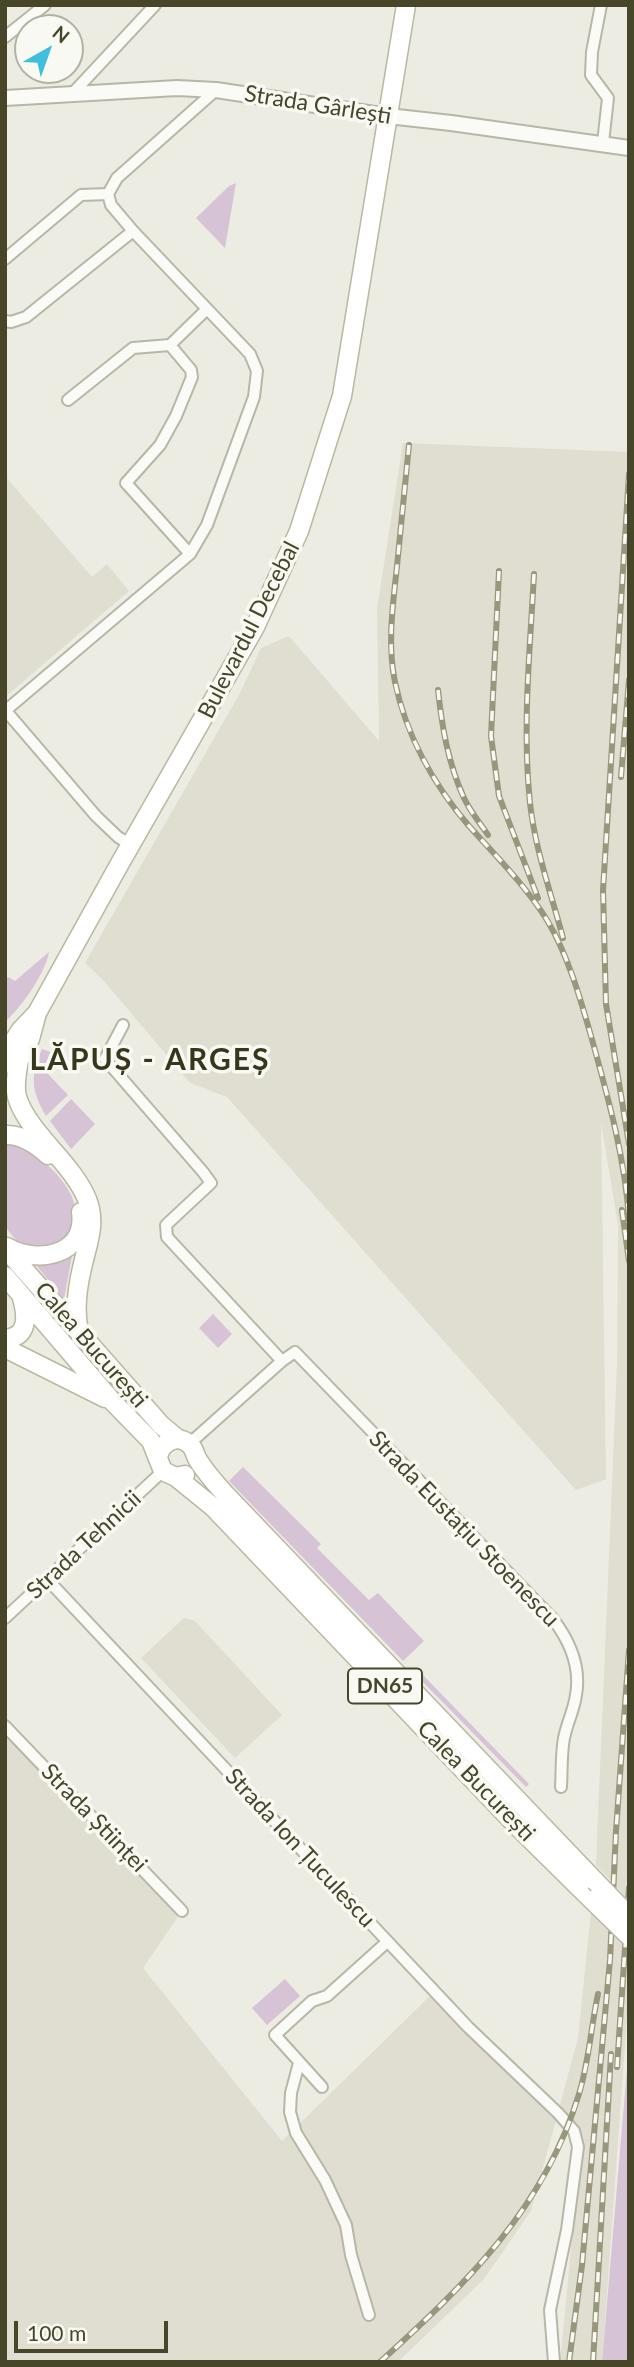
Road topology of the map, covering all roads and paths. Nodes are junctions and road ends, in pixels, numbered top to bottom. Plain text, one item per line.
1 (45, 5) edge
2 (155, 5) edge
3 (406, 5) edge
4 (601, 5) edge
5 (5, 37) edge
6 (216, 90) junction
7 (72, 94) junction
8 (5, 98) edge
9 (388, 116) junction
10 (603, 143) junction
11 (629, 148) edge
12 (108, 194) junction
13 (133, 230) junction
14 (5, 259) edge
15 (207, 309) junction
16 (5, 321) edge
17 (170, 345) junction
18 (68, 400) dead end
19 (190, 554) junction
20 (6, 711) edge
21 (131, 845) junction
22 (37, 1013) junction
23 (122, 1025) dead end
24 (10, 1040) edge
25 (12, 1057) edge
26 (5, 1086) edge
27 (5, 1135) edge
28 (5, 1247) edge
29 (5, 1276) edge
30 (20, 1294) junction
31 (79, 1331) junction
32 (5, 1339) edge
33 (5, 1348) edge
34 (282, 1361) junction
35 (112, 1401) junction
36 (188, 1447) junction
37 (166, 1468) junction
38 (47, 1579) junction
39 (5, 1618) edge
40 (5, 1726) edge
41 (561, 1787) dead end
42 (543, 1841) junction
43 (182, 1911) dead end
44 (629, 1916) edge
45 (629, 1936) edge
46 (387, 1942) junction
47 (299, 2063) junction
48 (322, 2087) dead end
49 (369, 2315) dead end
50 (554, 2362) edge

1 - 5 street
2 - 7 street
3 - 9 main road, Bulevardul Decebal
4 - 10 street
6 - 7 street, Strada Gârlești
6 - 9 street, Strada Gârlești
6 - 12 street
7 - 8 street, Strada Gârlești
9 - 10 street, Strada Gârlești
9 - 21 main road, Bulevardul Decebal
10 - 11 street, Strada Gârlești
12 - 13 street
12 - 14 street
13 - 15 street
13 - 16 street
15 - 17 street
15 - 19 street
17 - 18 street
17 - 19 street
19 - 20 street
20 - 21 street
21 - 22 main road, Bulevardul Decebal
22 - 24 main road, Bulevardul Decebal
22 - 25 main road, Bulevardul Decebal
23 - 34 street
24 - 25 main road, Bulevardul Decebal
25 - 26 main road, Bulevardul Decebal
25 - 31 main road
27 - 28 main road
28 - 31 main road, Calea București / DN65
29 - 30 main road, Calea București / DN65
30 - 32 main road
30 - 35 main road, Calea București / DN65
31 - 36 main road, Calea București / DN65
33 - 35 main road
34 - 36 street
34 - 41 street, Strada Eustațiu Stoenescu
35 - 37 main road, Calea București / DN65
36 - 37 main road
36 - 37 main road
36 - 42 main road, Calea București / DN65
37 - 38 street, Strada Tehnicii
37 - 42 main road, Calea București / DN65
38 - 39 street, Strada Tehnicii
38 - 46 street, Strada Ion Țuculescu
40 - 43 street, Strada Științei
42 - 44 main road, Calea București / DN65, bridge
42 - 45 main road, Calea București / DN65, bridge
46 - 47 street
46 - 50 street, Strada Ion Țuculescu
47 - 48 street
47 - 49 street

